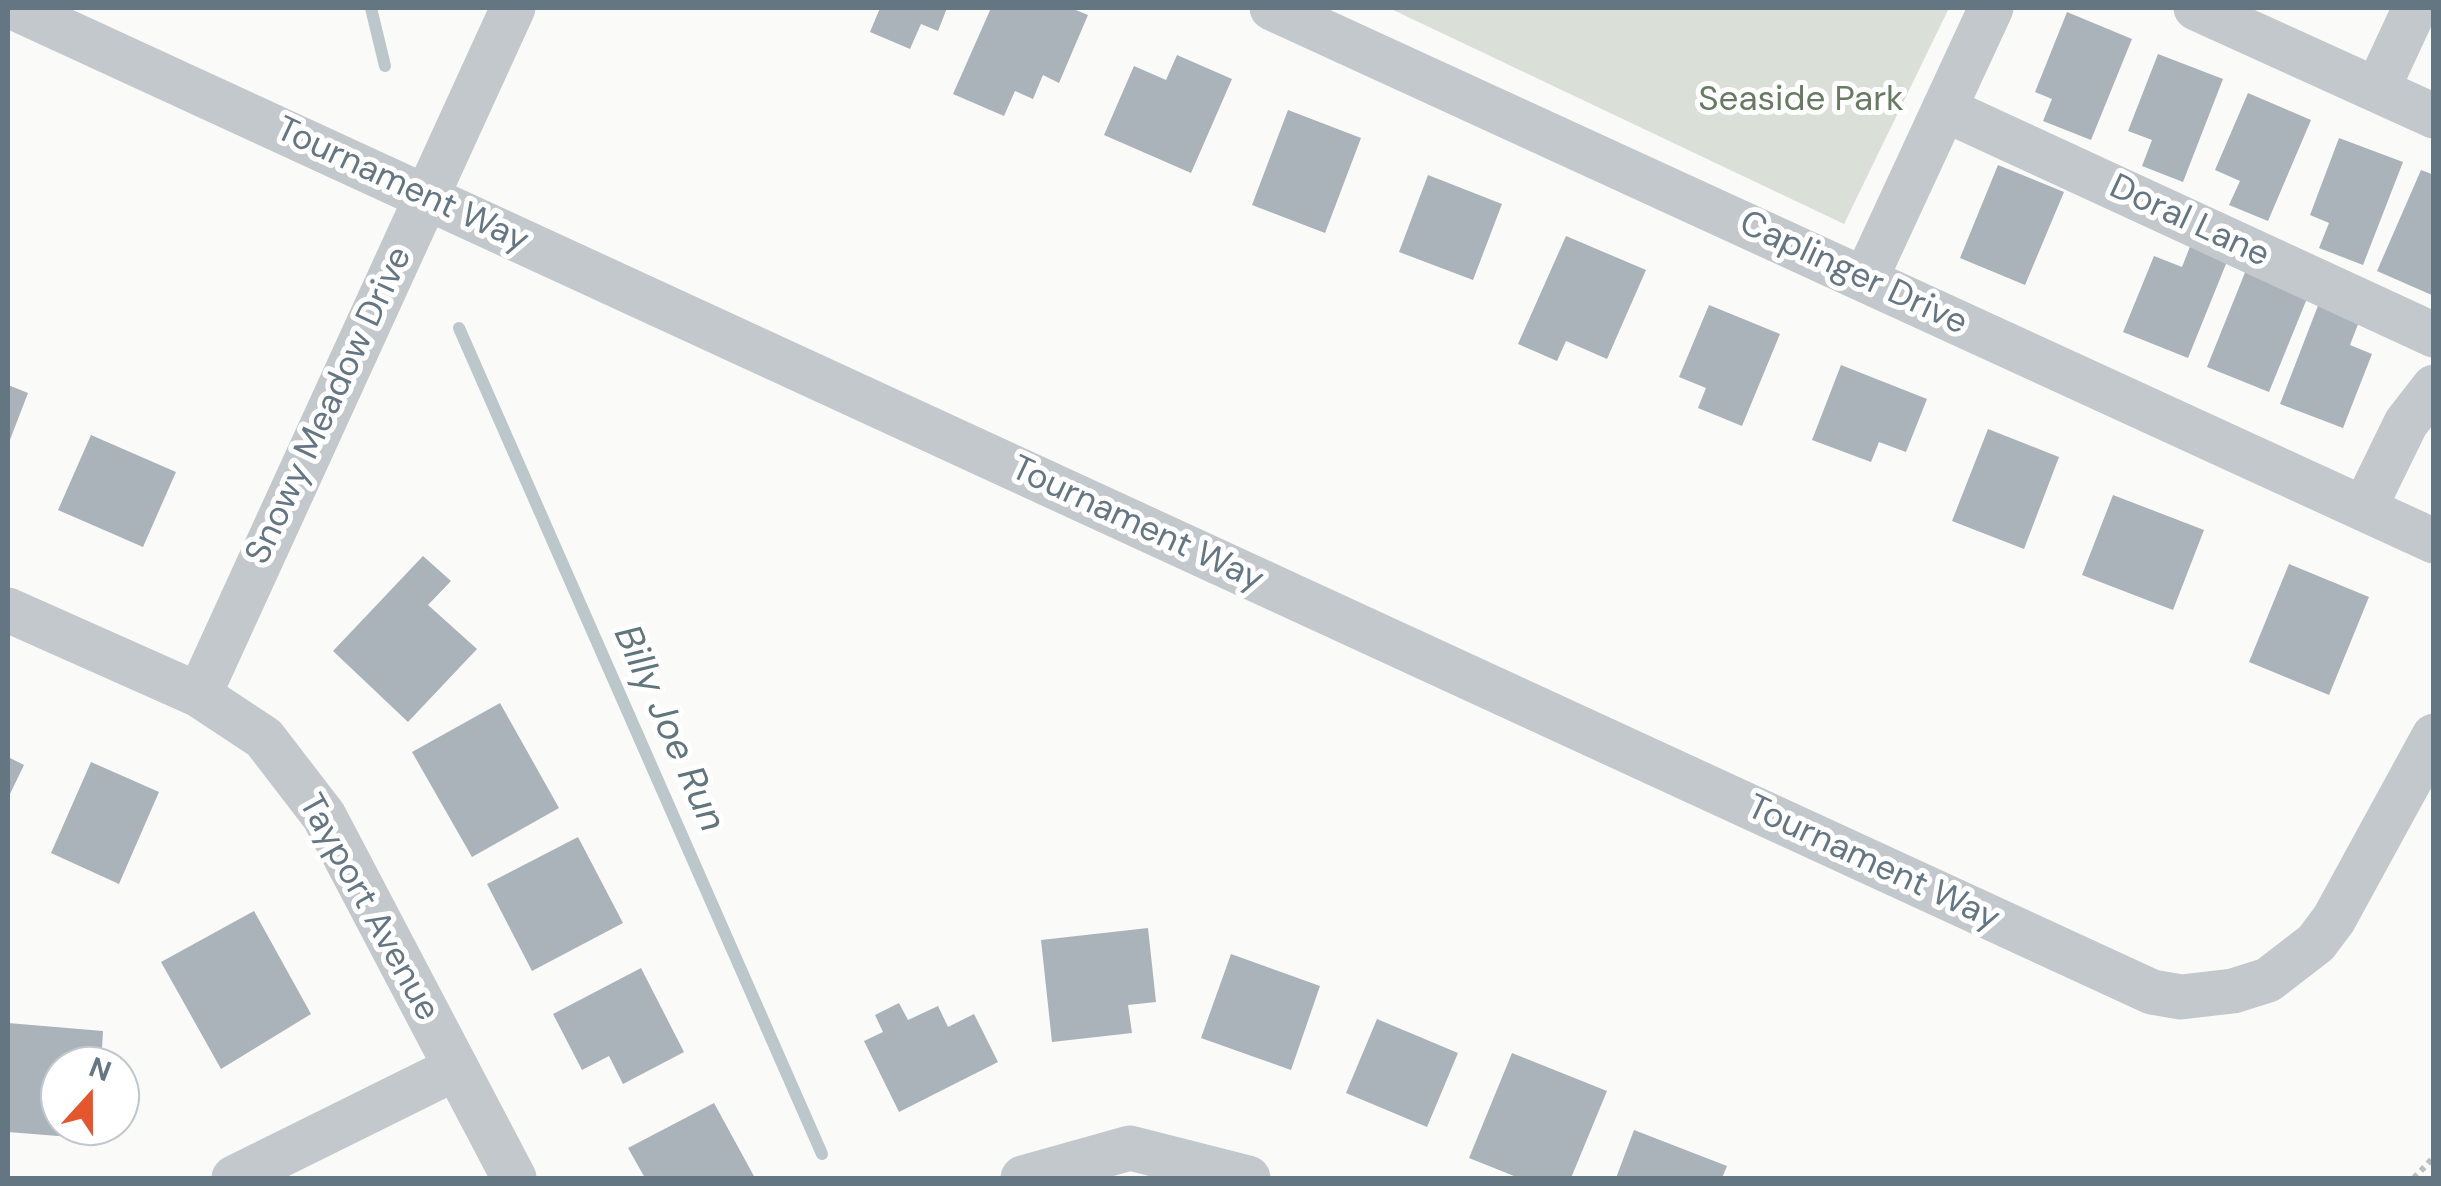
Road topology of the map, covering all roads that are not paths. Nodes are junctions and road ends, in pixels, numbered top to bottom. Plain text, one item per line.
1 (15, 8) edge
2 (513, 8) edge
3 (1272, 8) edge
4 (1990, 8) edge
5 (2415, 8) edge
6 (2204, 9) edge
7 (1344, 22) edge
8 (2377, 90) junction
9 (1944, 108) junction
10 (2434, 116) edge
11 (426, 197) junction
12 (1865, 280) junction
13 (2434, 335) edge
14 (2434, 387) edge
15 (2364, 509) junction
16 (2434, 541) edge
17 (8, 610) edge
18 (199, 695) junction
19 (2434, 736) edge
20 (456, 1068) junction
21 (234, 1178) edge
22 (514, 1178) edge
23 (1023, 1178) edge
24 (1248, 1178) edge

1 - 11 street, Tournament Way
2 - 11 street, Snowy Meadow Drive
3 - 7 street, Caplinger Drive
4 - 9 street
5 - 8 street
6 - 8 street
7 - 12 street, Caplinger Drive
8 - 10 street
9 - 12 street
9 - 13 street, Doral Lane
11 - 18 street, Snowy Meadow Drive
11 - 19 street, Tournament Way
12 - 15 street, Caplinger Drive
14 - 15 street
15 - 16 street, Caplinger Drive
17 - 18 street, Tayport Avenue
18 - 20 street, Tayport Avenue
20 - 21 street
20 - 22 street, Tayport Avenue
23 - 24 street

